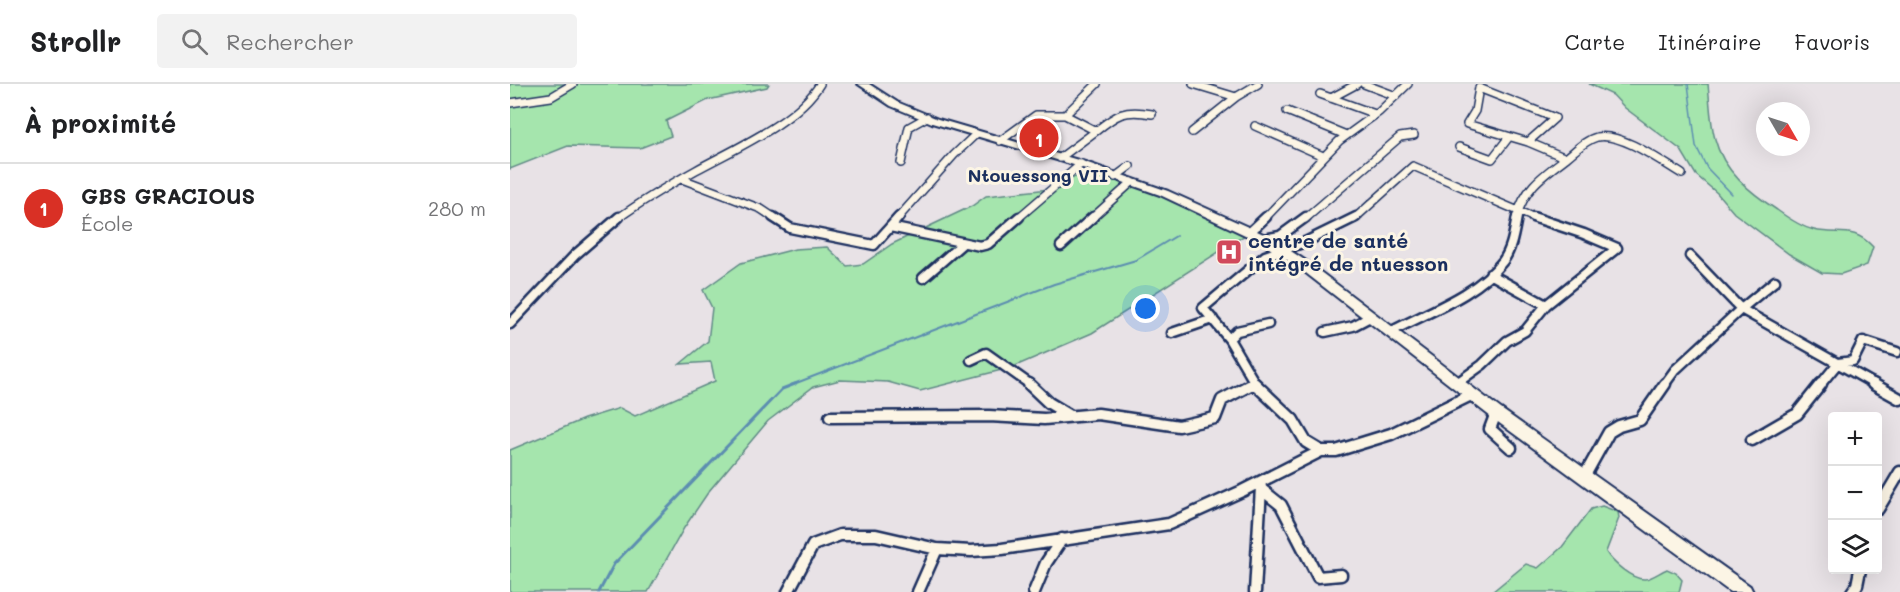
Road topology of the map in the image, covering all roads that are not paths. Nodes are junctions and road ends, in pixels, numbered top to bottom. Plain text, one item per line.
1 (573, 84) edge
2 (820, 84) edge
3 (862, 84) edge
4 (1097, 84) edge
5 (1193, 84) edge
6 (1258, 84) edge
7 (1357, 84) edge
8 (1364, 84) edge
9 (1408, 84) edge
10 (1320, 94) dead end
11 (1396, 96) junction
12 (1236, 97) junction
13 (1331, 98) junction
14 (510, 103) edge
15 (1287, 111) dead end
16 (1152, 114) dead end
17 (1375, 114) junction
18 (1065, 115) junction
19 (927, 117) junction
20 (1256, 126) dead end
21 (1096, 131) junction
22 (1192, 132) dead end
23 (975, 134) junction
24 (1346, 135) junction
25 (1414, 135) dead end
26 (1509, 137) junction
27 (1000, 141) junction
28 (1527, 143) junction
29 (1459, 147) dead end
30 (1323, 156) junction
31 (1060, 158) junction
32 (1566, 158) junction
33 (902, 163) dead end
34 (1081, 164) junction
35 (1130, 166) dead end
36 (1682, 174) dead end
37 (1115, 177) junction
38 (682, 179) junction
39 (1132, 182) junction
40 (1517, 212) junction
41 (890, 227) junction
42 (1250, 232) junction
43 (1264, 239) junction
44 (963, 243) junction
45 (1061, 246) dead end
46 (1283, 250) junction
47 (1690, 256) dead end
48 (1490, 274) junction
49 (923, 278) dead end
50 (1775, 281) dead end
51 (1546, 305) junction
52 (1741, 309) junction
53 (1370, 317) junction
54 (1213, 319) junction
55 (510, 324) edge
56 (1268, 324) dead end
57 (1325, 332) dead end
58 (1172, 333) dead end
59 (1390, 333) junction
60 (1229, 339) junction
61 (1897, 352) dead end
62 (971, 360) dead end
63 (1838, 363) junction
64 (1254, 383) junction
65 (1457, 383) junction
66 (1471, 395) junction
67 (1900, 399) edge
68 (1496, 413) junction
69 (1070, 415) junction
70 (831, 417) dead end
71 (1752, 440) dead end
72 (1511, 448) dead end
73 (1321, 451) junction
74 (1900, 472) edge
75 (1584, 477) junction
76 (1261, 485) junction
77 (1882, 501) edge
78 (1062, 539) junction
79 (937, 549) junction
80 (1859, 574) edge
81 (1341, 575) dead end
82 (789, 592) edge
83 (918, 592) edge
84 (1034, 592) edge
85 (1255, 592) edge
86 (1744, 592) edge
87 (1852, 592) edge

1 - 14 street
2 - 38 street
3 - 19 street
4 - 18 street
5 - 12 street
6 - 12 street
7 - 13 street
8 - 11 street
9 - 11 street
10 - 13 street
11 - 17 street
12 - 22 street
13 - 17 street
15 - 24 street
16 - 21 street
17 - 24 street
18 - 21 street
18 - 27 street
19 - 23 street
19 - 33 street
20 - 30 street
21 - 31 street
23 - 27 street
23 - 41 street
24 - 30 street
25 - 43 street
26 - 28 street
26 - 28 street
26 - 29 street
27 - 31 street
28 - 32 street
30 - 42 street
31 - 34 street
32 - 36 street
32 - 40 street
34 - 37 street
34 - 44 street
35 - 37 street
37 - 39 street
38 - 41 street
38 - 55 street
39 - 42 street
39 - 45 street
40 - 46 street
40 - 48 street
40 - 51 street
41 - 44 street
42 - 43 street
43 - 46 street
44 - 49 street
46 - 53 street
46 - 54 street
47 - 52 street
48 - 51 street
48 - 59 street
50 - 52 street
51 - 65 street
52 - 63 street
52 - 75 street
53 - 57 street
53 - 59 street
54 - 58 street
54 - 60 street
56 - 60 street
59 - 65 street
60 - 64 street
61 - 63 street
62 - 69 street
63 - 67 street
63 - 71 street
64 - 69 street
64 - 73 street
65 - 66 street
66 - 68 street
66 - 73 street
68 - 72 street
68 - 75 street
69 - 70 street
73 - 76 street
74 - 77 street
75 - 86 street
76 - 78 street
76 - 81 street
76 - 85 street
78 - 79 street
78 - 84 street
79 - 82 street
79 - 83 street
80 - 87 street

